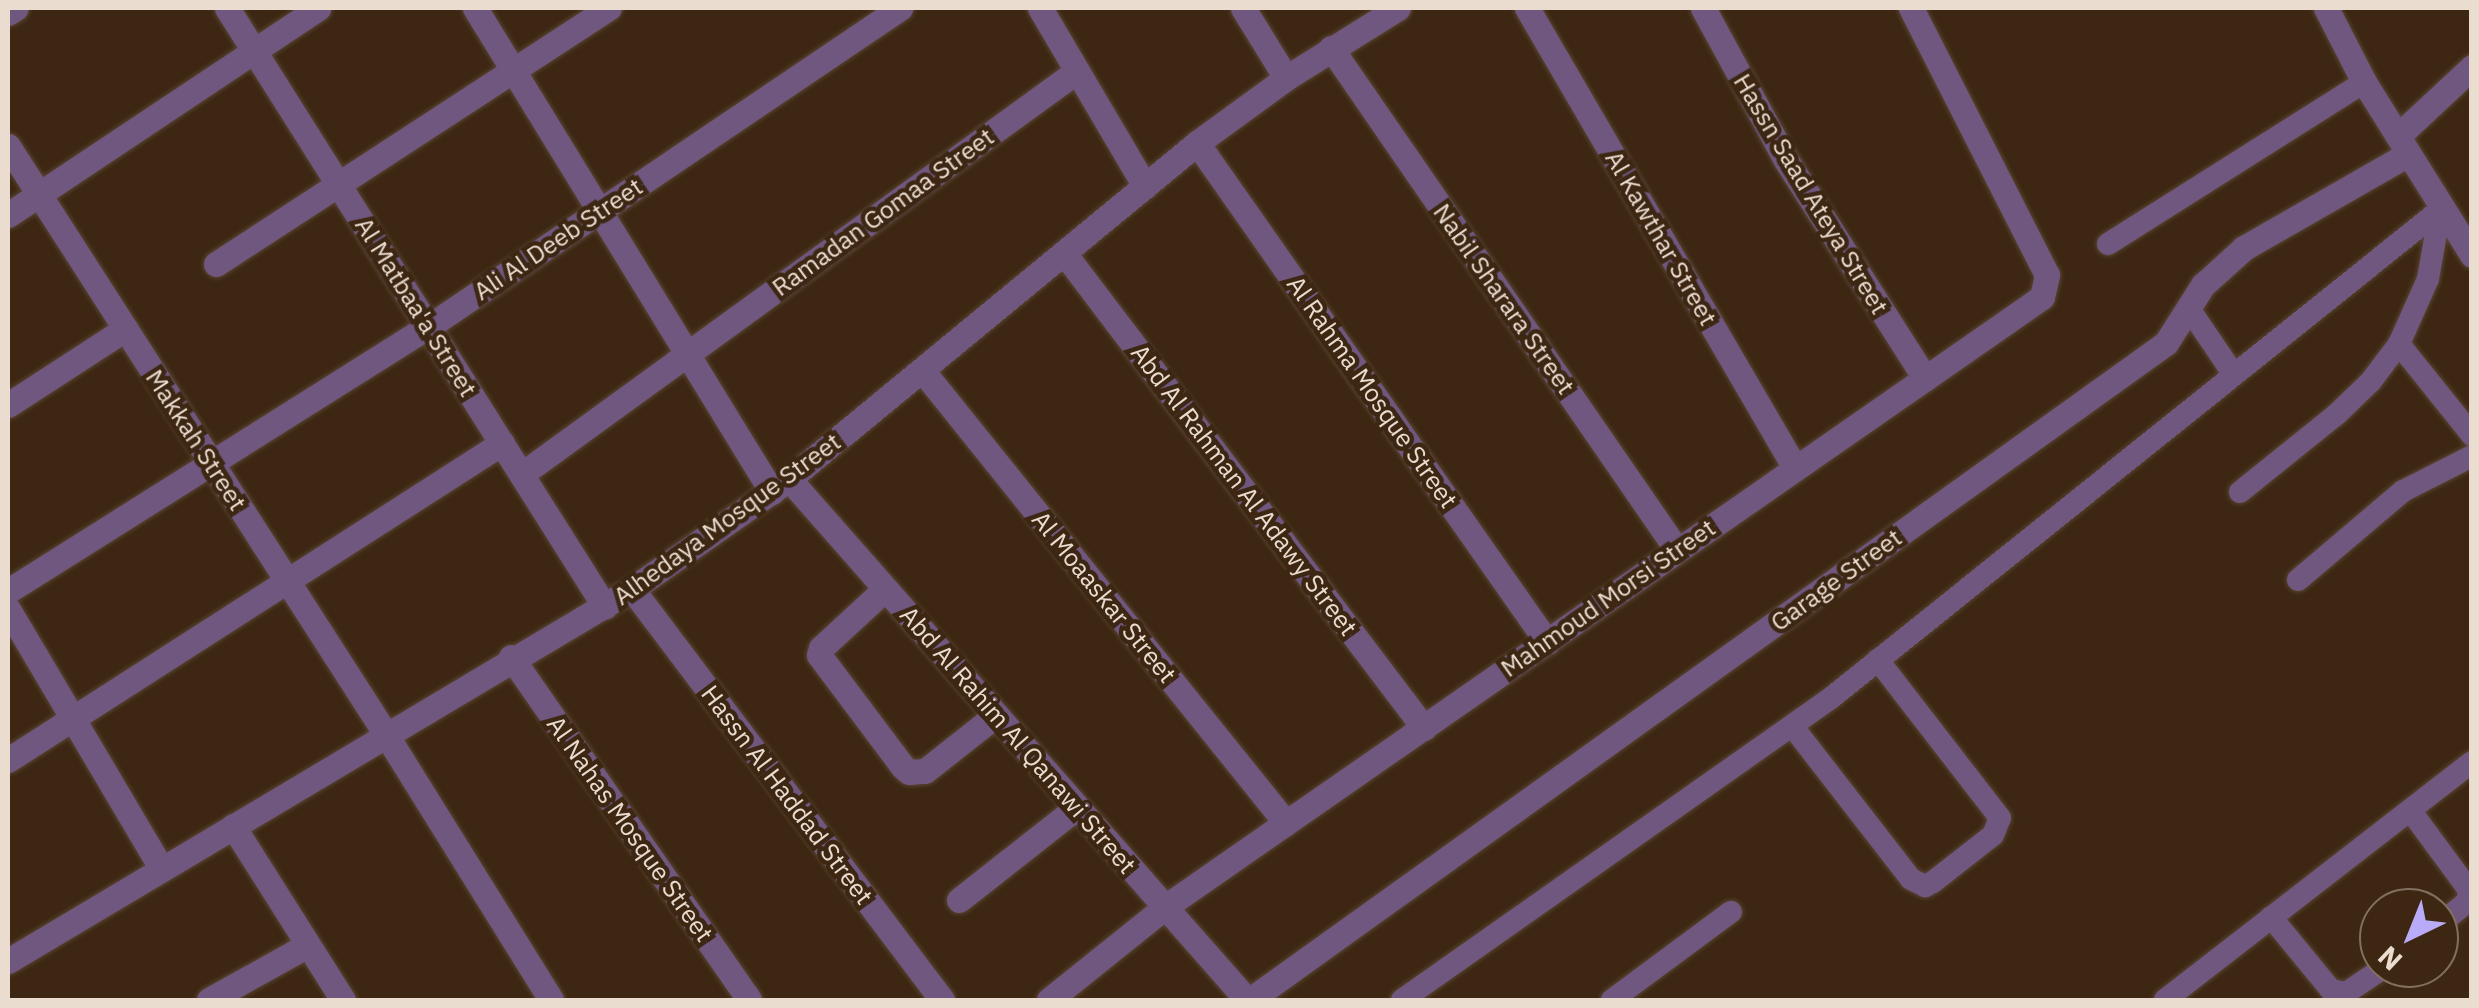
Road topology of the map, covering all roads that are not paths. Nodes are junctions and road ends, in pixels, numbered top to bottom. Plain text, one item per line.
1 (16, 8) edge
2 (227, 8) edge
3 (318, 8) edge
4 (476, 8) edge
5 (609, 8) edge
6 (900, 8) edge
7 (1040, 8) edge
8 (1244, 8) edge
9 (1398, 8) edge
10 (1527, 8) edge
11 (1703, 8) edge
12 (1911, 8) edge
13 (2326, 8) edge
14 (8, 13) edge
15 (1331, 48) junction
16 (254, 50) junction
17 (2472, 67) edge
18 (514, 70) junction
19 (1077, 70) junction
20 (1286, 78) junction
21 (2364, 82) junction
22 (1197, 144) junction
23 (2403, 145) junction
24 (8, 146) edge
25 (339, 184) junction
26 (1145, 186) junction
27 (38, 194) junction
28 (600, 210) junction
29 (2440, 210) junction
30 (8, 214) edge
31 (2108, 244) dead end
32 (1064, 253) junction
33 (2472, 255) edge
34 (216, 264) dead end
35 (2190, 310) junction
36 (428, 327) junction
37 (126, 330) junction
38 (2399, 344) junction
39 (688, 354) junction
40 (922, 370) junction
41 (2234, 375) junction
42 (1925, 378) junction
43 (8, 405) edge
44 (2472, 436) edge
45 (502, 443) junction
46 (2472, 456) edge
47 (211, 463) junction
48 (1795, 468) junction
49 (522, 474) junction
50 (781, 486) junction
51 (2240, 492) dead end
52 (1677, 550) junction
53 (2298, 580) dead end
54 (287, 581) junction
55 (632, 589) junction
56 (885, 589) junction
57 (8, 590) edge
58 (605, 607) junction
59 (8, 609) edge
60 (1547, 642) junction
61 (511, 657) junction
62 (1878, 660) junction
63 (996, 715) junction
64 (72, 718) junction
65 (1793, 727) junction
66 (1424, 728) junction
67 (386, 734) junction
68 (8, 760) edge
69 (2472, 762) edge
70 (1077, 807) junction
71 (2410, 810) junction
72 (1286, 824) junction
73 (233, 826) junction
74 (161, 868) junction
75 (959, 900) dead end
76 (1165, 908) junction
77 (2459, 908) edge
78 (1732, 912) dead end
79 (2271, 918) junction
80 (308, 945) junction
81 (8, 961) edge
82 (2359, 984) edge
83 (2191, 993) edge
84 (209, 1000) edge
85 (343, 1000) edge
86 (551, 1000) edge
87 (749, 1000) edge
88 (942, 1000) edge
89 (1049, 1000) edge
90 (1248, 1000) edge
91 (1402, 1000) edge
92 (1612, 1000) edge
93 (2165, 1000) edge

1 - 14 street
2 - 16 street, Al Matbaa'a Street
3 - 16 street
4 - 18 street, Abd Al Rahim Al Qanawi Street
5 - 18 street
6 - 28 street, Ali Al Deeb Street
7 - 19 street
8 - 20 street
9 - 15 street, Alhedaya Mosque Street
10 - 48 street, Al Kawthar Street
11 - 42 street, Hassn Saad Ateya Street
12 - 42 street, Mahmoud Morsi Street
13 - 21 street
15 - 20 street, Alhedaya Mosque Street
15 - 52 street, Nabil Sharara Street
16 - 25 street, Al Matbaa'a Street
16 - 27 street
17 - 23 street, Garage Street
18 - 25 street
18 - 28 street, Abd Al Rahim Al Qanawi Street
19 - 26 street
19 - 39 street, Ramadan Gomaa Street
20 - 22 street, Alhedaya Mosque Street
21 - 23 street
21 - 31 lane
22 - 26 street, Alhedaya Mosque Street
22 - 60 street, Al Rahma Mosque Street
23 - 29 street
23 - 35 street, Garage Street
24 - 27 street, Makkah Street
25 - 34 street
25 - 36 street, Al Matbaa'a Street
26 - 32 street, Alhedaya Mosque Street
27 - 30 street
27 - 37 street, Makkah Street
28 - 36 street, Ali Al Deeb Street
28 - 39 street, Abd Al Rahim Al Qanawi Street
29 - 33 street
29 - 38 lane
29 - 41 lane
32 - 40 street, Alhedaya Mosque Street
32 - 66 street, Abd Al Rahman Al Adawy Street
35 - 41 lane
35 - 90 street, Garage Street
36 - 45 street, Al Matbaa'a Street
36 - 47 street, Ali Al Deeb Street
37 - 43 street
37 - 47 street, Makkah Street
38 - 44 lane
38 - 51 lane
39 - 49 street, Ramadan Gomaa Street
39 - 50 street, Abd Al Rahim Al Qanawi Street
40 - 50 street, Alhedaya Mosque Street
40 - 72 street, Al Moaaskar Street
41 - 62 lane
42 - 48 street, Mahmoud Morsi Street
45 - 49 street, Al Matbaa'a Street
45 - 54 street
46 - 53 lane
47 - 54 street, Makkah Street
47 - 57 street, Ali Al Deeb Street
48 - 52 street, Mahmoud Morsi Street
49 - 58 street, Al Matbaa'a Street
50 - 55 street, Alhedaya Mosque Street
50 - 56 street, Abd Al Rahim Al Qanawi Street
52 - 60 street, Mahmoud Morsi Street
54 - 64 street
54 - 67 street, Makkah Street
55 - 58 street, Alhedaya Mosque Street
55 - 88 street, Hassn Al Haddad Street
56 - 63 street, Abd Al Rahim Al Qanawi Street
56 - 63 street
58 - 61 street, Alhedaya Mosque Street
59 - 64 street
60 - 66 street, Mahmoud Morsi Street
61 - 67 street, Alhedaya Mosque Street
61 - 87 street, Al Nahas Mosque Street
62 - 65 lane
62 - 65 lane
63 - 70 street, Abd Al Rahim Al Qanawi Street
64 - 68 street
64 - 74 street
65 - 91 lane
66 - 72 street, Mahmoud Morsi Street
67 - 73 street, Alhedaya Mosque Street
67 - 86 street, Makkah Street
69 - 71 lane
70 - 75 street
70 - 76 street, Abd Al Rahim Al Qanawi Street
71 - 77 lane
71 - 79 lane
72 - 76 street, Mahmoud Morsi Street
73 - 74 street, Alhedaya Mosque Street
73 - 80 street
74 - 81 street, Alhedaya Mosque Street
76 - 89 street, Mahmoud Morsi Street
76 - 90 street, Abd Al Rahim Al Qanawi Street
78 - 92 lane
79 - 82 lane
79 - 83 lane
80 - 84 street
80 - 85 street
83 - 93 lane

